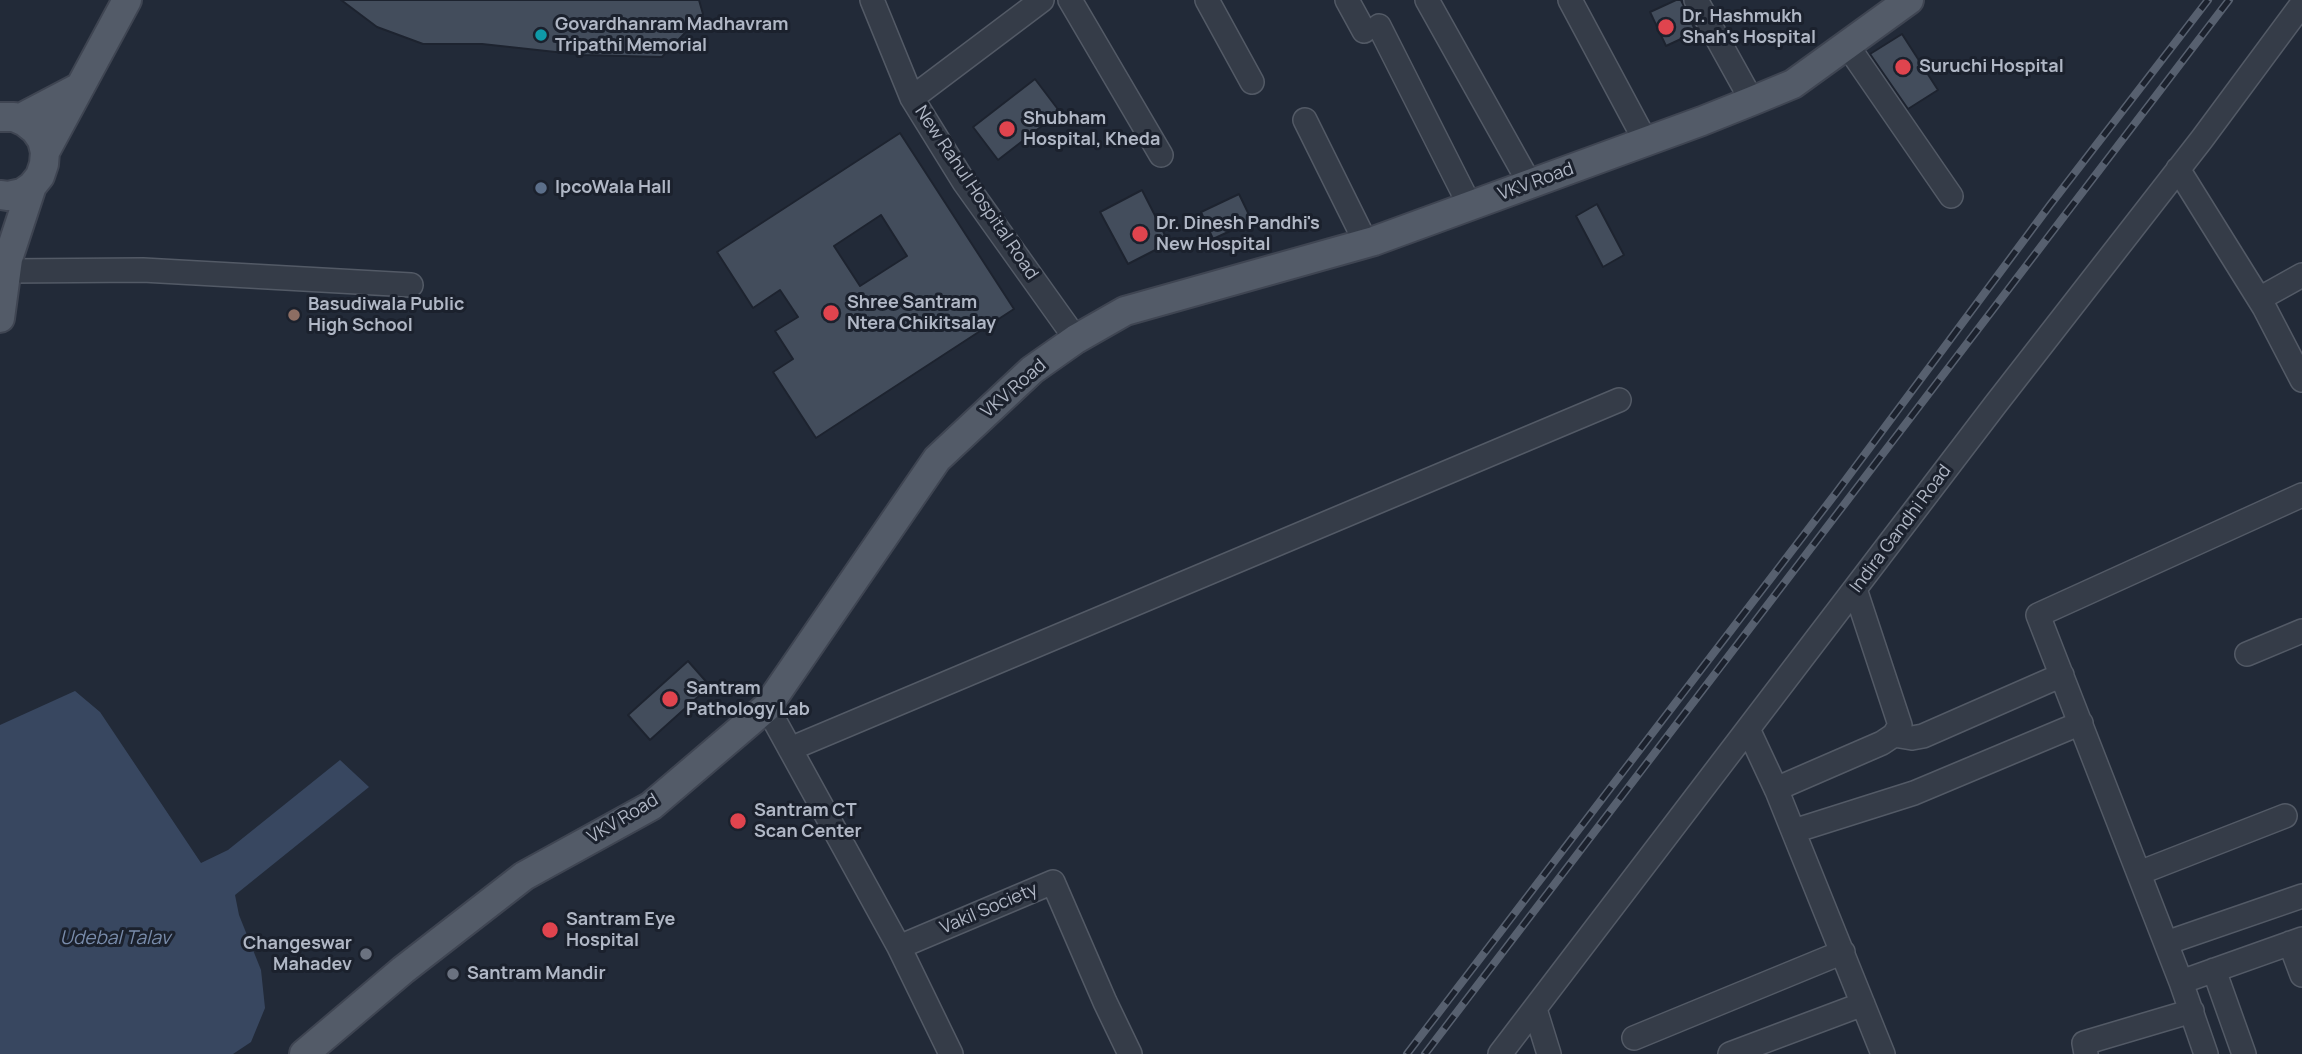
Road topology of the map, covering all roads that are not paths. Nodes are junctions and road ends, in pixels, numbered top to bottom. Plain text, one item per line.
1 (127, 0) edge
2 (872, 0) edge
3 (1042, 0) edge
4 (1070, 0) edge
5 (1207, 0) edge
6 (1347, 0) edge
7 (1427, 0) edge
8 (1570, 0) edge
9 (1696, 0) edge
10 (1904, 2) edge
11 (2299, 15) edge
12 (1847, 45) junction
13 (1252, 82) dead end
14 (78, 88) junction
15 (912, 98) junction
16 (1752, 101) junction
17 (8, 115) edge
18 (1305, 120) dead end
19 (1646, 142) junction
20 (45, 152) junction
21 (1161, 155) dead end
22 (2178, 169) junction
23 (1530, 184) junction
24 (32, 186) junction
25 (0, 195) edge
26 (1951, 196) dead end
27 (1470, 206) junction
28 (1366, 243) junction
29 (5, 256) edge
30 (2302, 275) edge
31 (411, 285) dead end
32 (2259, 299) junction
33 (1, 315) edge
34 (1076, 339) junction
35 (2302, 380) edge
36 (1619, 400) dead end
37 (2302, 495) edge
38 (1854, 589) junction
39 (2302, 631) edge
40 (2247, 654) dead end
41 (2062, 676) junction
42 (767, 707) junction
43 (2081, 723) junction
44 (1748, 729) junction
45 (1894, 735) junction
46 (790, 749) junction
47 (1776, 789) junction
48 (2285, 816) dead end
49 (1794, 831) junction
50 (2139, 873) junction
51 (2302, 896) edge
52 (2296, 941) edge
53 (2166, 943) junction
54 (899, 947) junction
55 (1843, 952) junction
56 (2214, 970) junction
57 (2302, 975) edge
58 (2181, 982) junction
59 (1863, 1004) junction
60 (1535, 1009) junction
61 (2192, 1011) junction
62 (1634, 1038) dead end
63 (304, 1054) edge
64 (951, 1054) edge
65 (1130, 1054) edge
66 (1500, 1054) edge
67 (1549, 1054) edge
68 (1730, 1054) edge
69 (1883, 1054) edge
70 (2086, 1054) edge
71 (2206, 1054) edge
72 (2244, 1054) edge

1 - 14 main road
2 - 15 street, New Rahul Hospital Road
3 - 15 street
4 - 21 street
5 - 13 street
6 - 27 street
7 - 23 street
8 - 19 street
9 - 16 street
10 - 12 main road, VKV Road
11 - 22 street, Indira Gandhi Road
12 - 16 main road, VKV Road
12 - 26 street
14 - 17 main road
14 - 20 main road
15 - 34 street, New Rahul Hospital Road
16 - 19 main road, VKV Road
17 - 20 main road
18 - 28 street
19 - 23 main road, VKV Road
20 - 24 main road
22 - 32 street
22 - 38 street, Indira Gandhi Road
23 - 27 main road, VKV Road
24 - 25 main road
24 - 29 main road
27 - 28 main road, VKV Road
28 - 34 main road, VKV Road
29 - 31 street
29 - 33 main road
30 - 32 street
32 - 35 street
34 - 42 main road, VKV Road
36 - 46 street
37 - 41 street
38 - 44 street, Indira Gandhi Road
38 - 45 street
39 - 40 street
41 - 43 street
41 - 45 street
42 - 46 street
42 - 63 main road, VKV Road
43 - 49 street
43 - 50 street
44 - 47 street
44 - 60 street, Indira Gandhi Road
45 - 47 street
46 - 54 street
47 - 49 street
48 - 50 street
49 - 55 street
50 - 53 street
51 - 53 street
52 - 56 street
52 - 57 street
53 - 58 street
54 - 64 street
54 - 65 street, Vakil Society
55 - 59 street
55 - 62 street
56 - 58 street
56 - 72 street
58 - 61 street
59 - 68 street
59 - 69 street
60 - 66 street, Indira Gandhi Road
60 - 67 street
61 - 70 street
61 - 71 street

